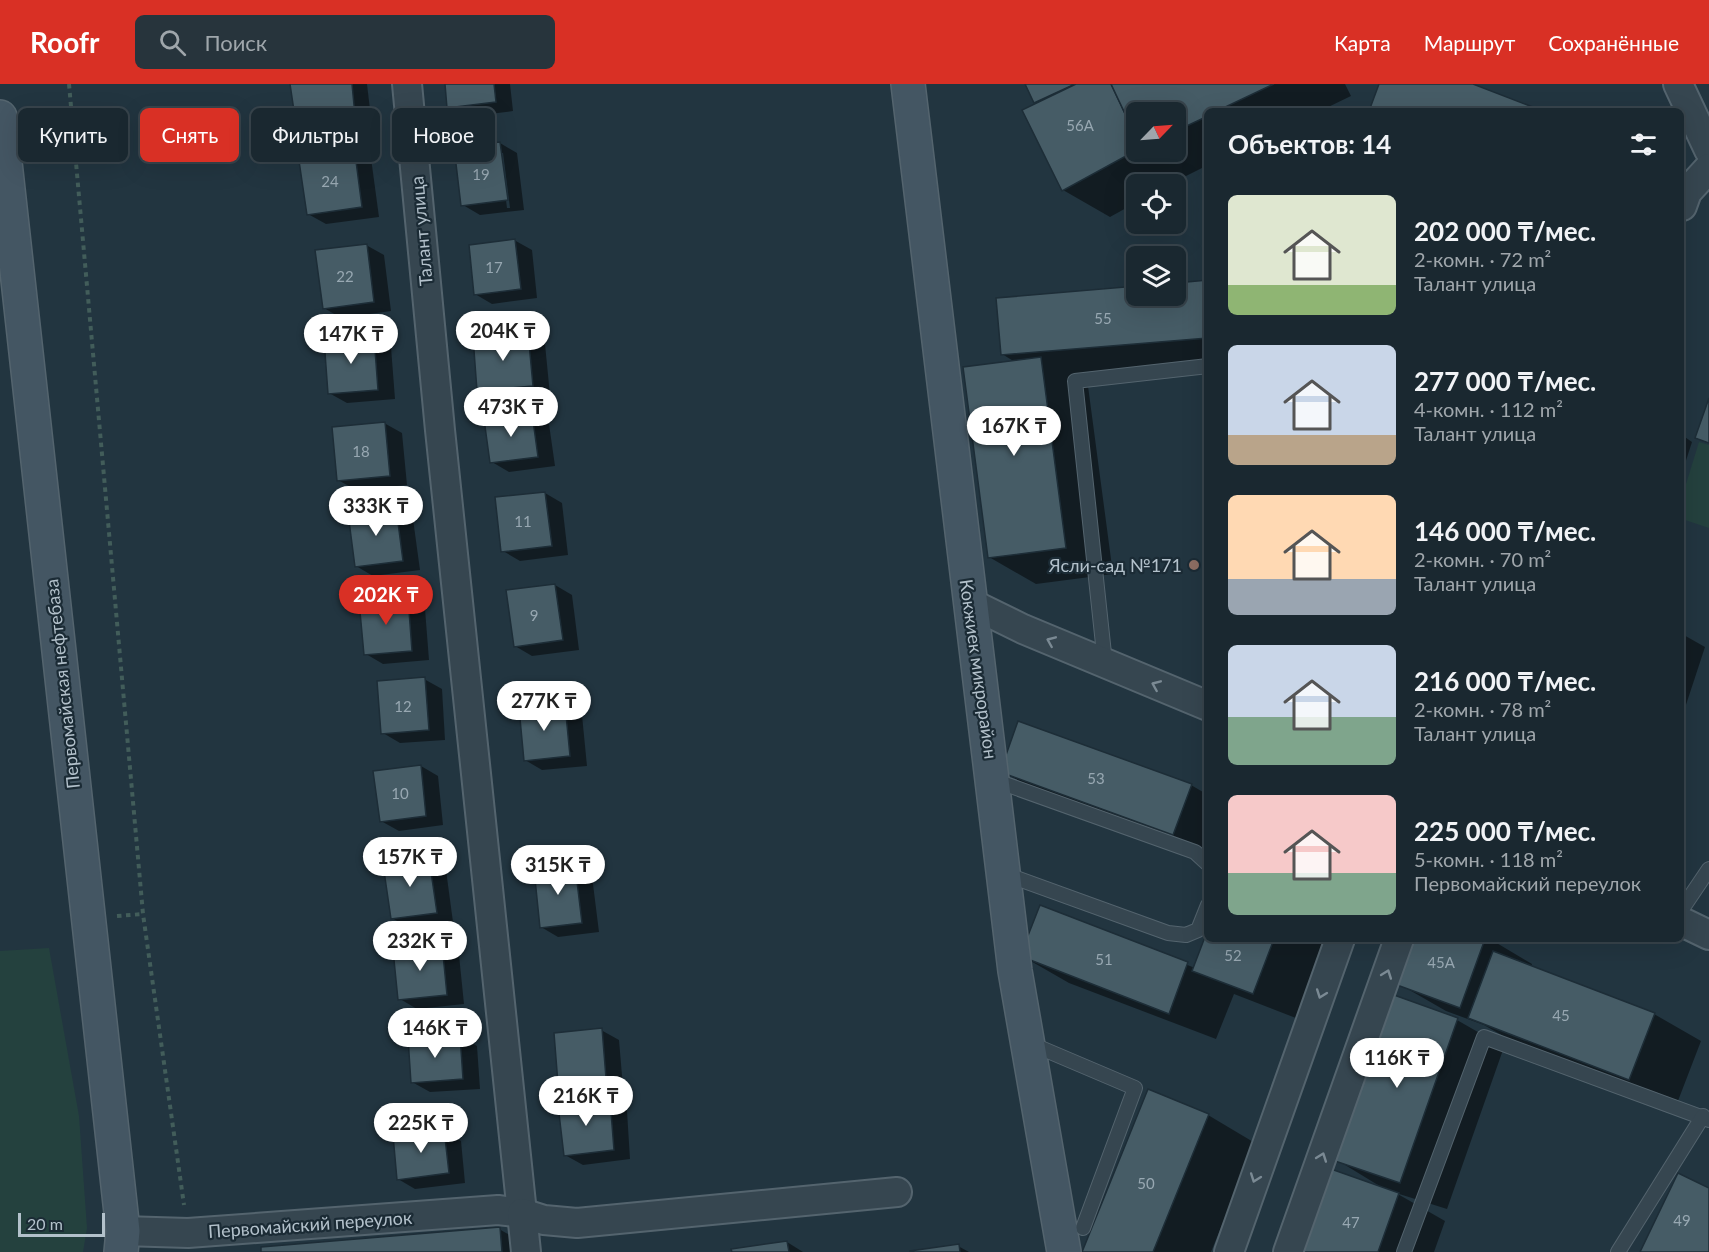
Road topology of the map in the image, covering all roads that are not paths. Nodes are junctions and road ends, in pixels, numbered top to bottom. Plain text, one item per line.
1 (407, 84) edge
2 (908, 84) edge
3 (1678, 84) edge
4 (0, 117) edge
5 (1698, 140) edge
6 (1709, 168) edge
7 (1684, 200) edge
8 (1204, 366) edge
9 (970, 603) junction
10 (1105, 663) junction
11 (1204, 704) edge
12 (994, 780) junction
13 (1204, 860) edge
14 (1709, 869) edge
15 (1004, 874) junction
16 (1684, 906) edge
17 (1204, 915) edge
18 (1684, 923) edge
19 (1709, 935) edge
20 (1339, 942) edge
21 (1398, 942) edge
22 (1028, 1042) junction
23 (1706, 1118) edge
24 (897, 1192) dead end
25 (510, 1212) junction
26 (1074, 1240) edge
27 (122, 1242) edge
28 (526, 1252) edge
29 (1228, 1252) edge
30 (1288, 1252) edge
31 (1404, 1252) edge
32 (1618, 1252) edge

1 - 25 street, Талант улица
2 - 9 street, Кокжиек микрорайон
3 - 5 street
4 - 27 street, Первомайская нефтебаза
6 - 7 street
8 - 10 lane
10 -> 9 street
9 - 12 street, Кокжиек микрорайон
11 -> 10 street
12 - 13 lane
12 - 15 street, Кокжиек микрорайон
14 - 16 lane
15 - 17 lane
15 - 22 street, Кокжиек микрорайон
18 - 19 street
20 -> 29 street
30 -> 21 street
22 - 26 street, Кокжиек микрорайон
22 - 26 lane
23 - 31 lane
23 - 32 lane
24 - 25 street, Первомайский переулок
25 - 27 street, Первомайский переулок
25 - 28 street, Талант улица

